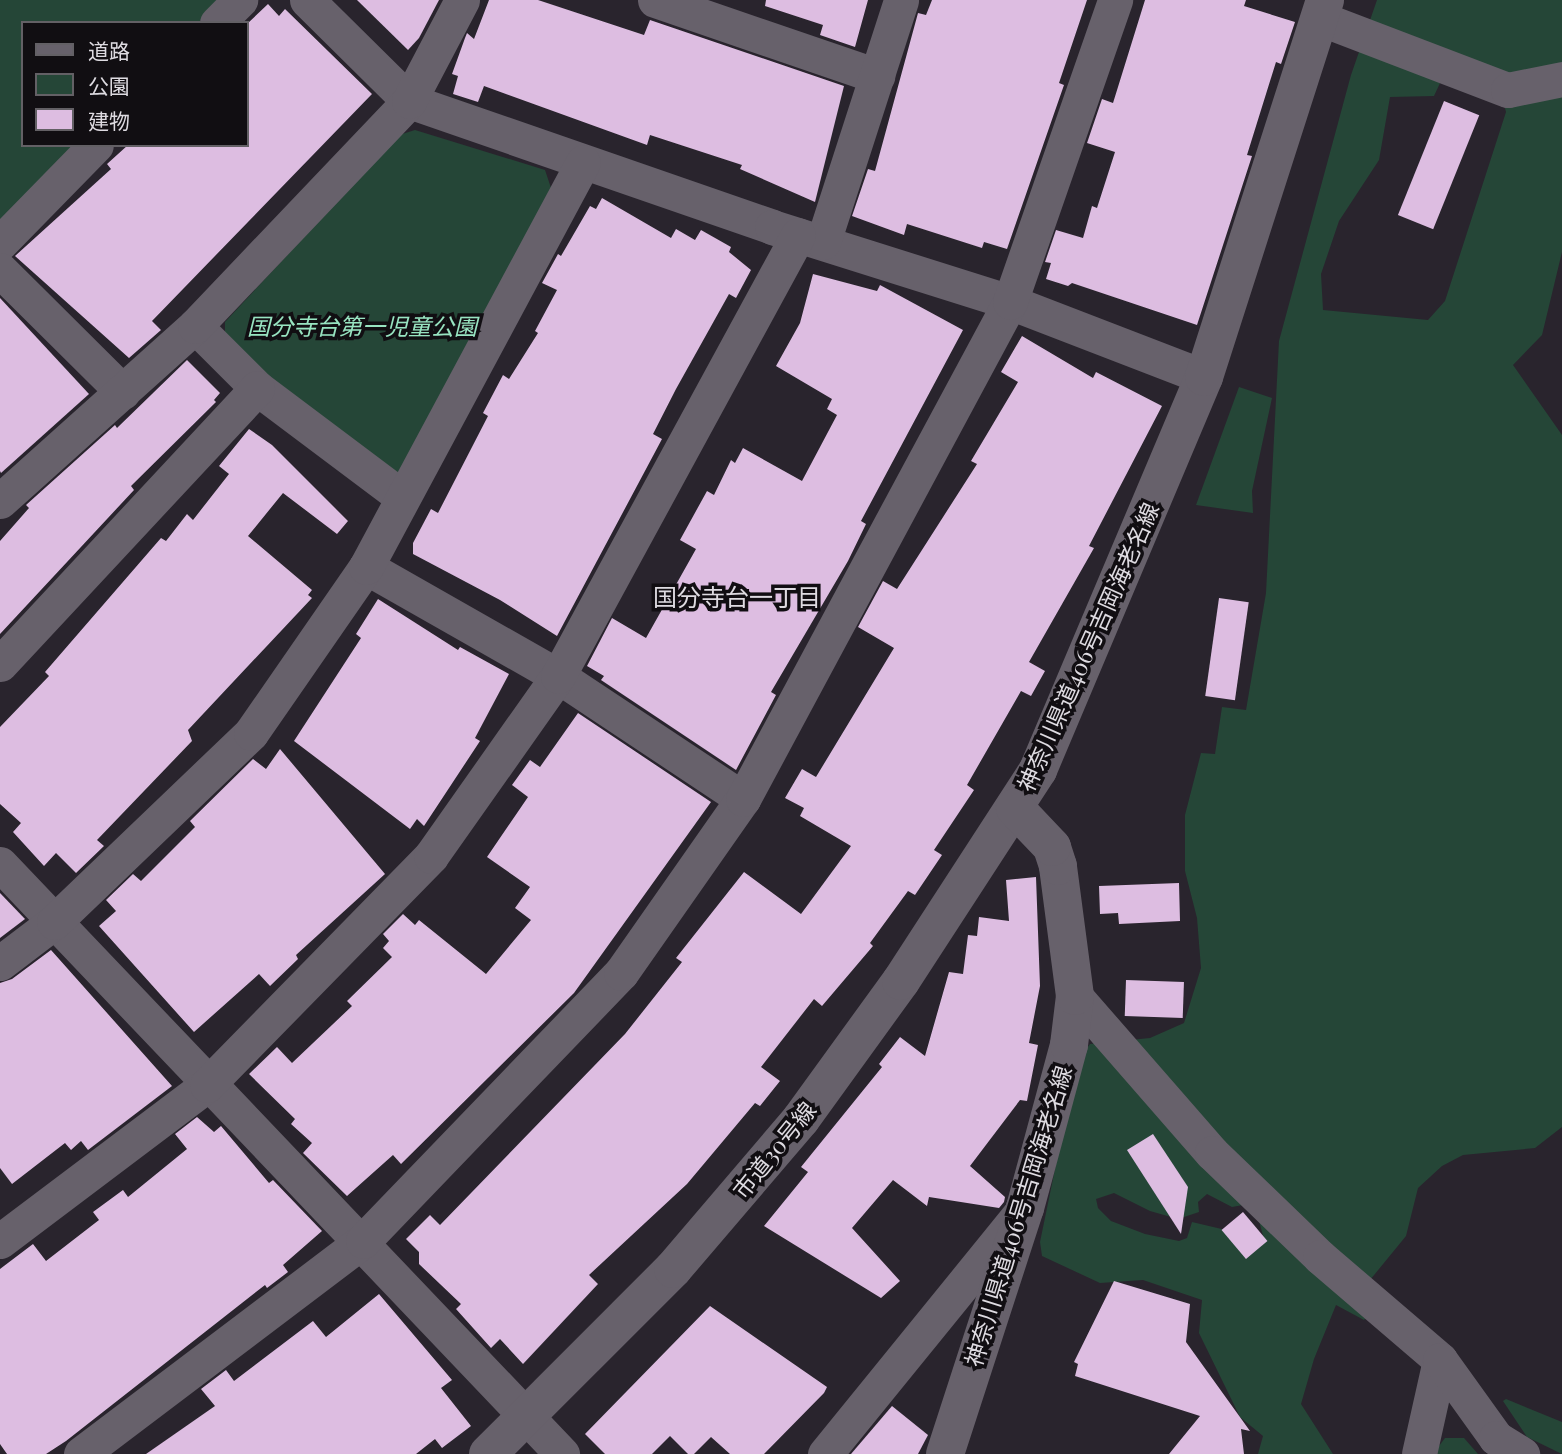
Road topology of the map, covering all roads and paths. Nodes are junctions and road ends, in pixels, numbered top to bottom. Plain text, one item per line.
1 (240, 0) edge
2 (307, 0) edge
3 (462, 0) edge
4 (654, 0) edge
5 (901, 0) edge
6 (1115, 0) edge
7 (1318, 6) edge
8 (219, 21) edge
9 (877, 76) junction
10 (1562, 79) edge
11 (409, 101) junction
12 (94, 147) edge
13 (583, 163) junction
14 (811, 239) junction
15 (0, 243) edge
16 (0, 270) edge
17 (1010, 302) junction
18 (195, 326) junction
19 (1204, 377) junction
20 (257, 388) junction
21 (123, 393) junction
22 (402, 497) junction
23 (0, 501) edge
24 (366, 567) junction
25 (0, 664) edge
26 (558, 676) junction
27 (743, 799) junction
28 (1015, 808) junction
29 (0, 864) edge
30 (54, 922) junction
31 (0, 963) edge
32 (1074, 996) junction
33 (207, 1085) junction
34 (1025, 1208) junction
35 (0, 1241) edge
36 (363, 1241) junction
37 (1440, 1360) junction
38 (528, 1418) junction
39 (81, 1454) edge
40 (488, 1454) edge
41 (562, 1454) edge
42 (825, 1454) edge
43 (945, 1454) edge
44 (1419, 1454) edge
45 (1522, 1454) edge

1 - 8 street
2 - 11 street
3 - 11 street
4 - 9 street
5 - 9 street
6 - 17 street
7 - 10 street
7 - 19 main road, 神奈川県道406号吉岡海老名線
9 - 14 street
11 - 13 street
11 - 18 street
12 - 15 street
13 - 14 street
13 - 22 street
14 - 17 street
14 - 26 street
16 - 21 street
17 - 19 street
17 - 27 street
18 - 20 street
18 - 21 street
19 - 28 main road, 神奈川県道406号吉岡海老名線
20 - 22 street
20 - 25 street
21 - 23 street
22 - 24 street
24 - 26 street
24 - 30 street
26 - 27 street
26 - 33 street
27 - 36 street
28 - 32 main road, 神奈川県道406号吉岡海老名線
28 - 38 main road, 市道30号線
29 - 30 street
30 - 31 street
30 - 33 street
32 - 34 main road, 神奈川県道406号吉岡海老名線
32 - 37 street
33 - 35 street
33 - 36 street
34 - 42 street
34 - 43 main road, 神奈川県道406号吉岡海老名線
36 - 38 street
36 - 39 street
37 - 44 street
37 - 45 street
38 - 40 main road, 市道30号線
38 - 41 street

